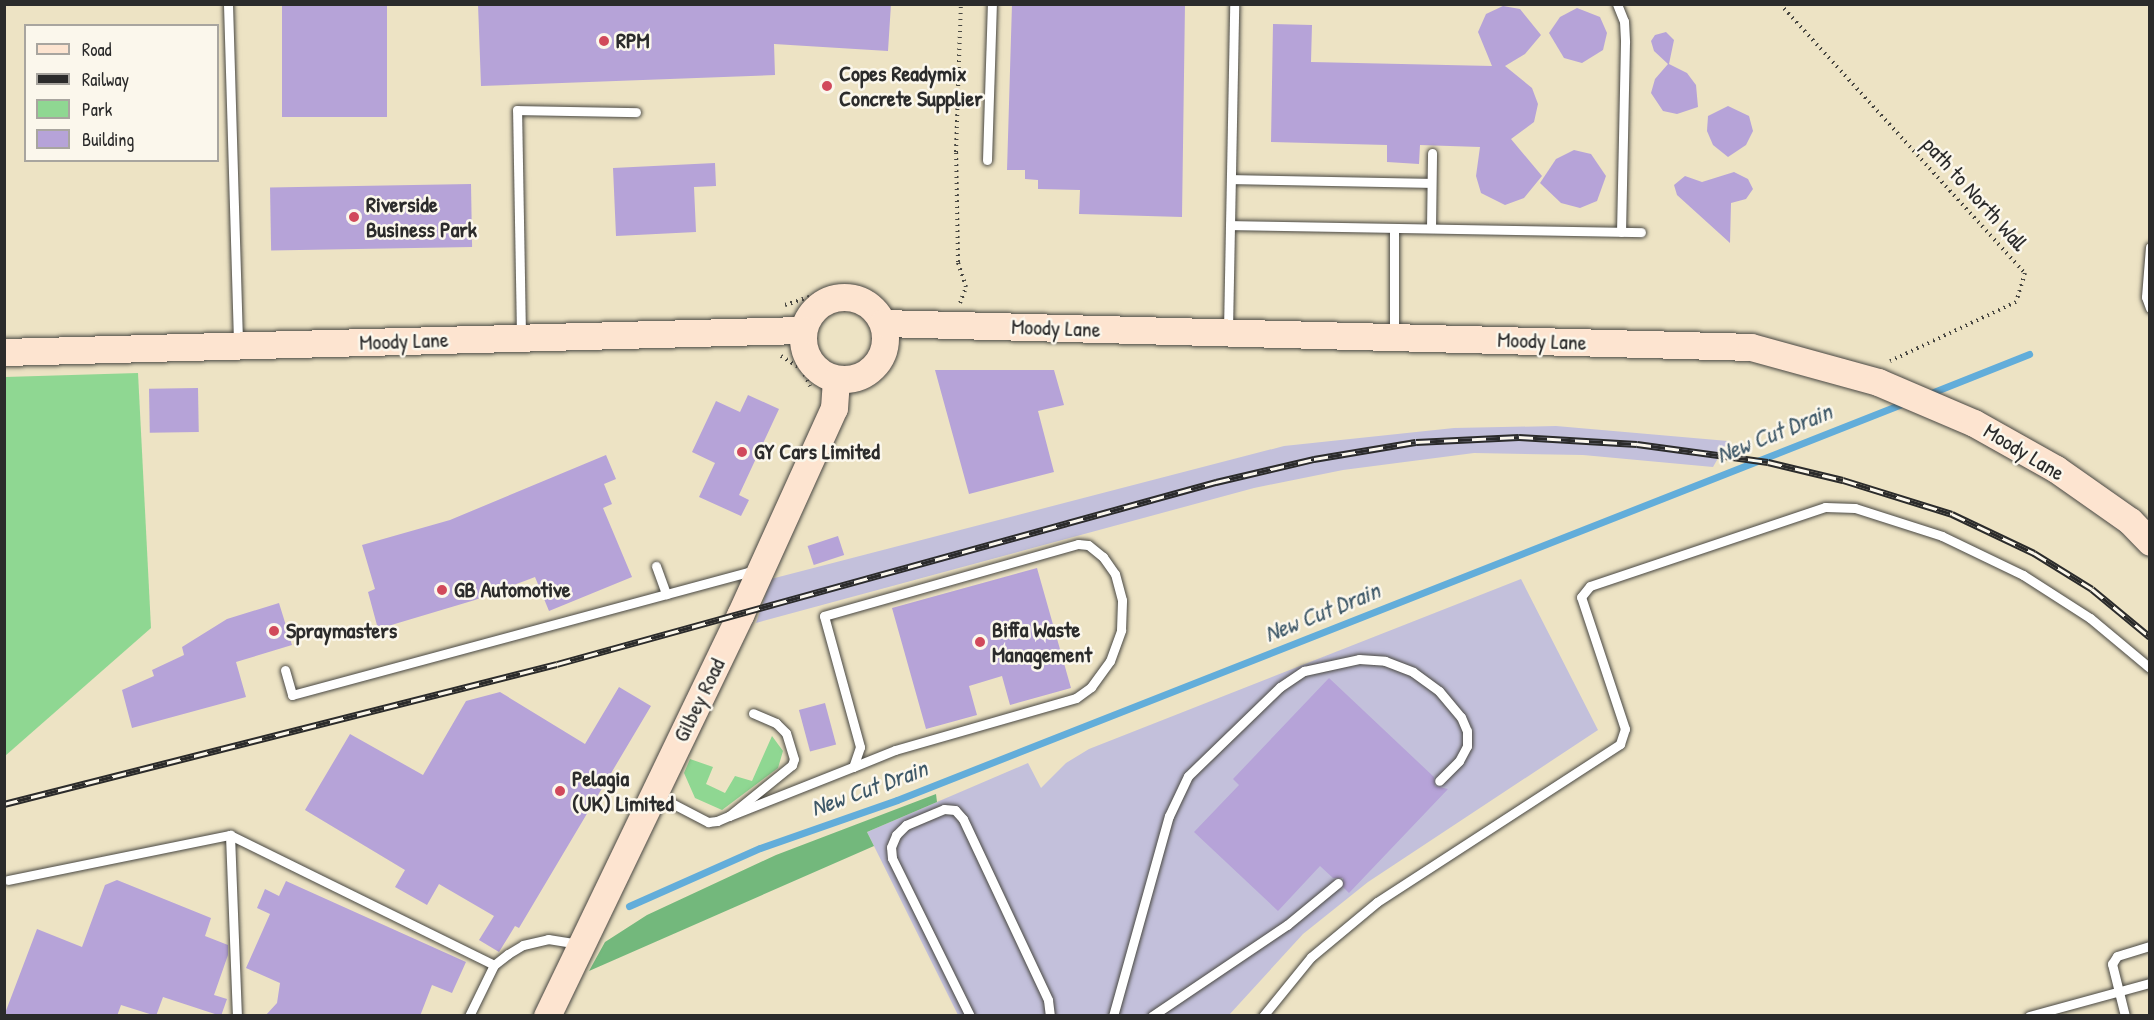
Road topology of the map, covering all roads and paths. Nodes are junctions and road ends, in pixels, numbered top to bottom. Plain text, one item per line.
1 (228, 4) edge
2 (961, 4) edge
3 (992, 4) edge
4 (1234, 4) edge
5 (1617, 4) edge
6 (1780, 4) edge
7 (636, 112) dead end
8 (1432, 153) dead end
9 (987, 160) dead end
10 (1231, 179) junction
11 (1431, 183) junction
12 (1230, 225) junction
13 (1394, 228) junction
14 (1431, 228) junction
15 (1621, 232) junction
16 (1641, 232) dead end
17 (2150, 248) edge
18 (2149, 259) edge
19 (2150, 308) edge
20 (883, 323) junction
21 (959, 325) junction
22 (803, 330) junction
23 (1228, 332) junction
24 (1394, 337) junction
25 (521, 338) junction
26 (238, 345) junction
27 (4, 352) edge
28 (773, 353) dead end
29 (836, 380) junction
30 (1892, 380) junction
31 (812, 393) dead end
32 (2150, 542) edge
33 (656, 566) dead end
34 (757, 576) junction
35 (666, 594) junction
36 (2150, 668) edge
37 (285, 670) dead end
38 (753, 713) dead end
39 (853, 767) junction
40 (1439, 781) dead end
41 (653, 794) junction
42 (729, 816) junction
43 (230, 835) junction
44 (8, 880) dead end
45 (1338, 883) dead end
46 (581, 944) junction
47 (2150, 946) edge
48 (494, 965) junction
49 (2150, 983) edge
50 (2116, 992) junction
51 (237, 1016) edge
52 (469, 1016) edge
53 (547, 1016) edge
54 (970, 1016) edge
55 (1050, 1016) edge
56 (1113, 1016) edge
57 (1152, 1016) edge
58 (1263, 1016) edge
59 (2029, 1016) edge
60 (2126, 1016) edge

1 - 26 lane
2 - 21 path
3 - 9 lane
4 - 10 lane
5 - 15 lane
6 - 30 path, path to North Wall
7 - 25 lane
8 - 11 lane
10 - 11 lane
10 - 12 lane
11 - 14 lane
12 - 13 lane
12 - 23 lane
13 - 14 lane
13 - 24 lane
14 - 15 lane
15 - 16 lane
17 - 18 lane
18 - 19 lane
20 - 21 street, Moody Lane
20 - 22 street
20 - 29 street
21 - 23 street, Moody Lane
22 - 25 street, Moody Lane
22 - 29 street
23 - 24 street, Moody Lane
24 - 30 street, Moody Lane
25 - 26 street, Moody Lane
26 - 27 street, Moody Lane
28 - 31 path
29 - 34 street, Gilbey Road
30 - 32 street, Moody Lane
33 - 35 lane
34 - 35 lane
34 - 41 street, Gilbey Road
35 - 37 lane
36 - 58 lane
38 - 42 lane
39 - 39 lane
39 - 42 lane
40 - 56 lane
41 - 42 lane
41 - 46 street, Gilbey Road
43 - 44 lane
43 - 48 lane
43 - 51 lane
45 - 57 lane
46 - 48 lane
46 - 53 street, Gilbey Road
47 - 50 lane
48 - 52 lane
49 - 50 lane
50 - 59 lane
50 - 60 lane
54 - 55 lane

